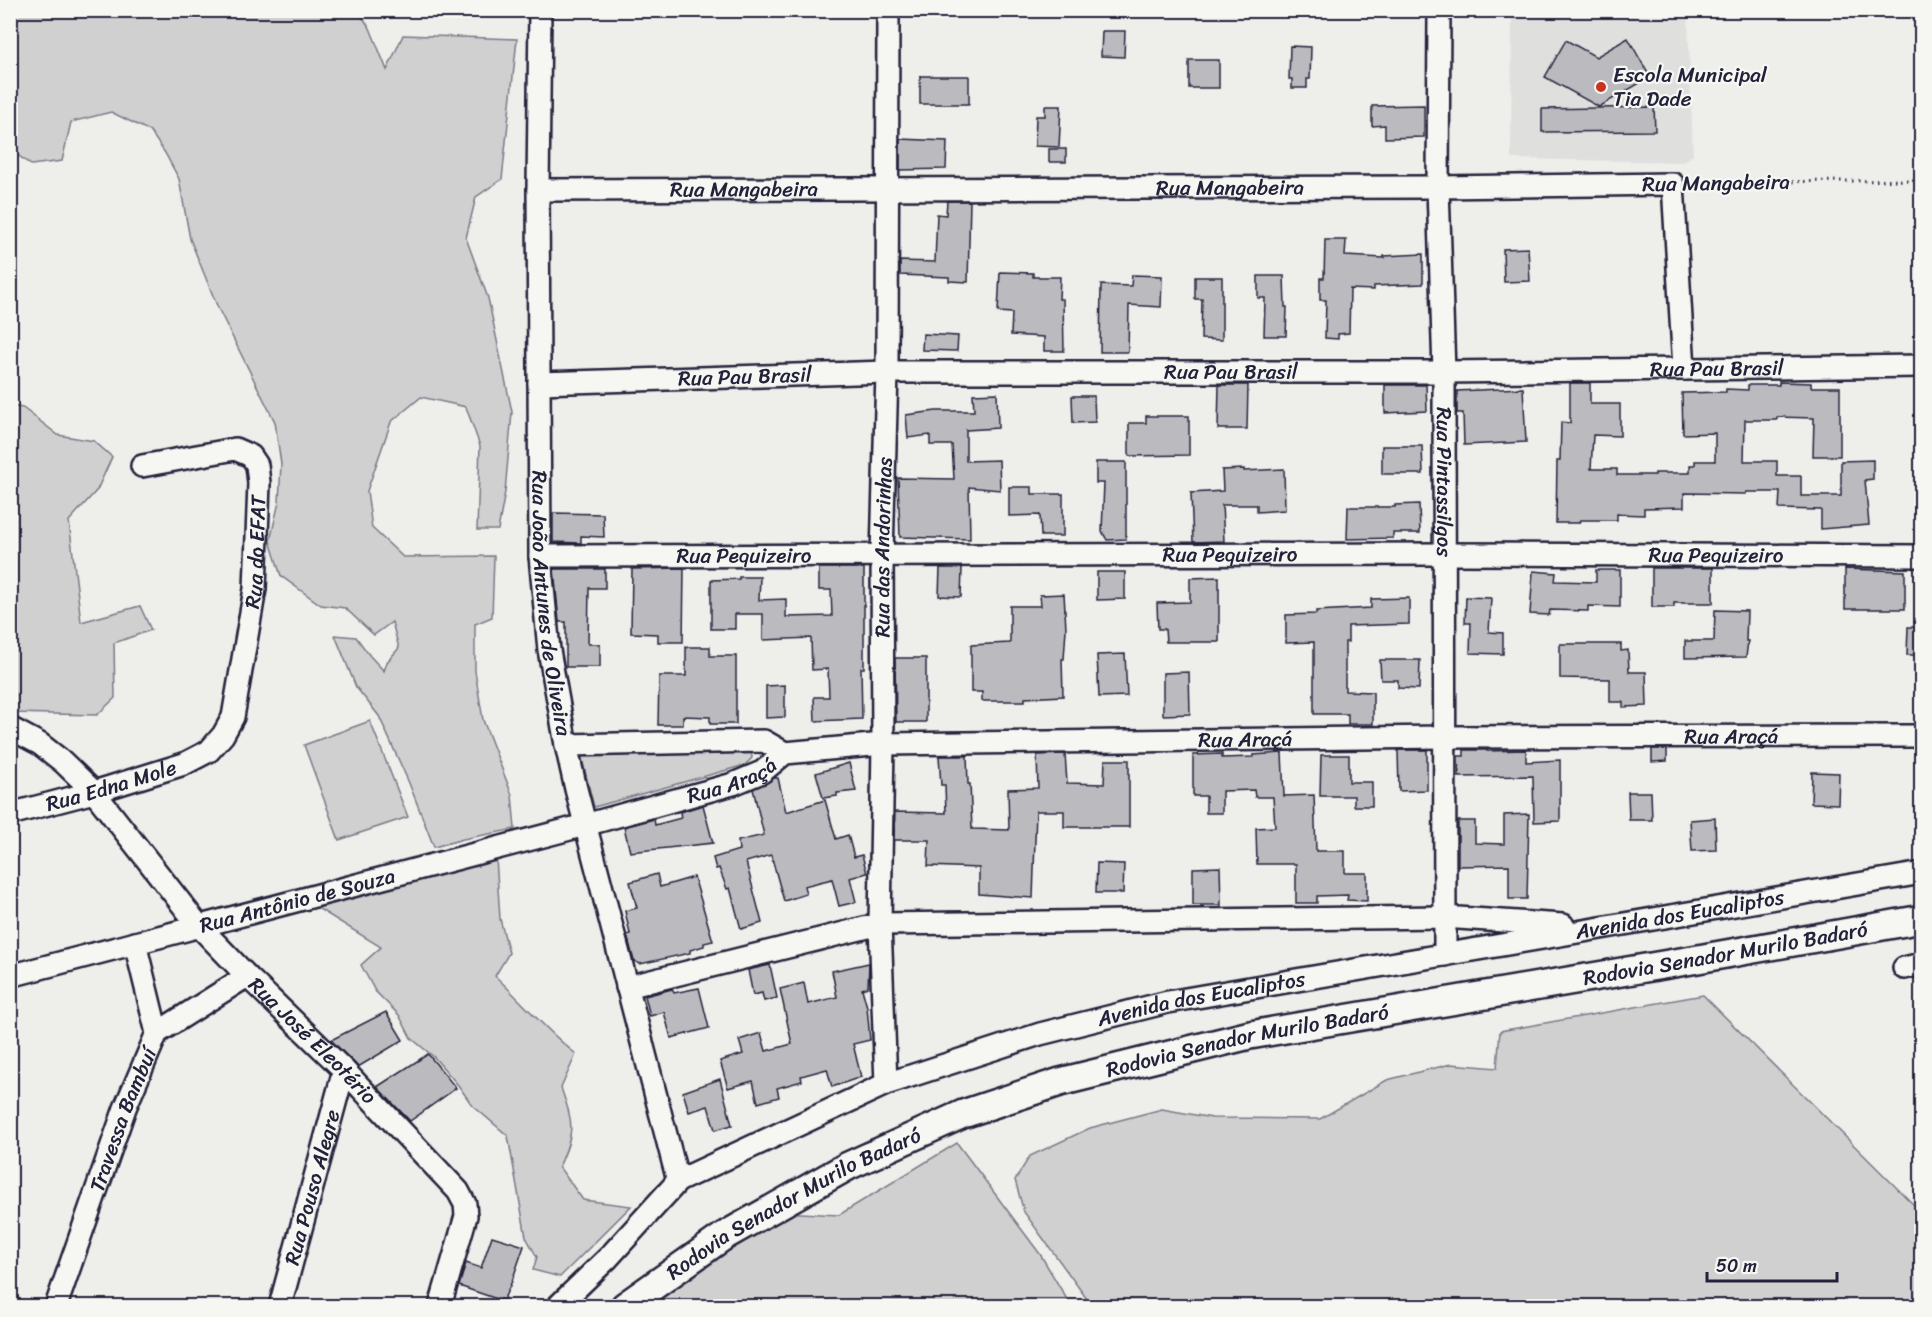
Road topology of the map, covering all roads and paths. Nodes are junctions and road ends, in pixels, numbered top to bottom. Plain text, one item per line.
1 (540, 10) edge
2 (888, 10) edge
3 (1439, 10) edge
4 (1922, 180) edge
5 (1673, 184) junction
6 (1438, 187) junction
7 (888, 188) junction
8 (538, 190) junction
9 (1922, 366) edge
10 (1684, 369) junction
11 (887, 372) junction
12 (1444, 372) junction
13 (539, 383) junction
14 (142, 466) dead end
15 (1445, 554) junction
16 (882, 555) junction
17 (540, 556) junction
18 (1922, 556) edge
19 (10, 728) edge
20 (1922, 736) edge
21 (1444, 737) junction
22 (883, 744) junction
23 (566, 745) junction
24 (209, 751) joint
25 (785, 753) junction
26 (94, 792) junction
27 (10, 814) edge
28 (585, 825) junction
29 (1922, 873) edge
30 (1443, 917) junction
31 (1922, 919) edge
32 (880, 924) junction
33 (199, 926) junction
34 (1597, 927) junction
35 (135, 943) junction
36 (1445, 954) junction
37 (10, 975) edge
38 (247, 976) junction
39 (627, 987) junction
40 (157, 1033) junction
41 (344, 1070) junction
42 (886, 1084) junction
43 (678, 1181) junction
44 (56, 1306) edge
45 (280, 1306) edge
46 (440, 1306) edge
47 (558, 1306) edge
48 (625, 1306) edge

1 - 8 street, Rua João Antunes de Oliveira
2 - 7 street, Rua das Andorinhas
3 - 6 street, Rua Pintassilgos
4 - 5 path, Rua Mangabeira
5 - 6 street, Rua Mangabeira
5 - 10 street
6 - 7 street, Rua Mangabeira
6 - 12 street, Rua Pintassilgos
7 - 8 street, Rua Mangabeira
7 - 11 street, Rua das Andorinhas
8 - 13 street, Rua João Antunes de Oliveira
9 - 10 street, Rua Pau Brasil
10 - 12 street, Rua Pau Brasil
11 - 12 street, Rua Pau Brasil
11 - 13 street, Rua Pau Brasil
11 - 16 street, Rua das Andorinhas
12 - 15 street, Rua Pintassilgos
13 - 17 street, Rua João Antunes de Oliveira
14 - 24 street, Rua do EFAT
15 - 16 street, Rua Pequizeiro
15 - 18 street, Rua Pequizeiro
15 - 21 street, Rua Pintassilgos
16 - 17 street, Rua Pequizeiro
16 - 22 street, Rua das Andorinhas
17 - 23 street, Rua João Antunes de Oliveira
19 - 26 street, Rua José Eleotério
20 - 21 street, Rua Araçá
21 - 22 street, Rua Araçá
21 - 30 street, Rua Pintassilgos
22 - 25 street, Rua Araçá
22 - 32 street, Rua das Andorinhas
23 - 25 street
23 - 28 street, Rua João Antunes de Oliveira
24 - 26 street, Rua Edna Mole
25 - 28 street, Rua Araçá
26 - 27 street, Rua Edna Mole
26 - 33 street, Rua José Eleotério
28 - 33 street, Rua Antônio de Souza
28 - 39 street, Rua João Antunes de Oliveira
29 - 34 street, Avenida dos Eucaliptos
30 - 32 street
30 - 34 street
30 - 36 street, Rua Pintassilgos
31 - 48 main road, Rodovia Senador Murilo Badaró
32 - 39 street
32 - 42 street, Rua das Andorinhas
33 - 35 street, Rua Antônio de Souza
33 - 38 street, Rua José Eleotério
34 - 36 street, Avenida dos Eucaliptos
35 - 37 street, Rua Antônio de Souza
35 - 40 street
36 - 42 street, Avenida dos Eucaliptos
38 - 40 street, Travessa Bambuí
38 - 41 street, Rua José Eleotério
39 - 43 street, Rua João Antunes de Oliveira
40 - 44 street, Travessa Bambuí
41 - 45 street, Rua Pouso Alegre
41 - 46 street, Rua José Eleotério
42 - 43 street, Avenida dos Eucaliptos
43 - 47 street, Avenida dos Eucaliptos

